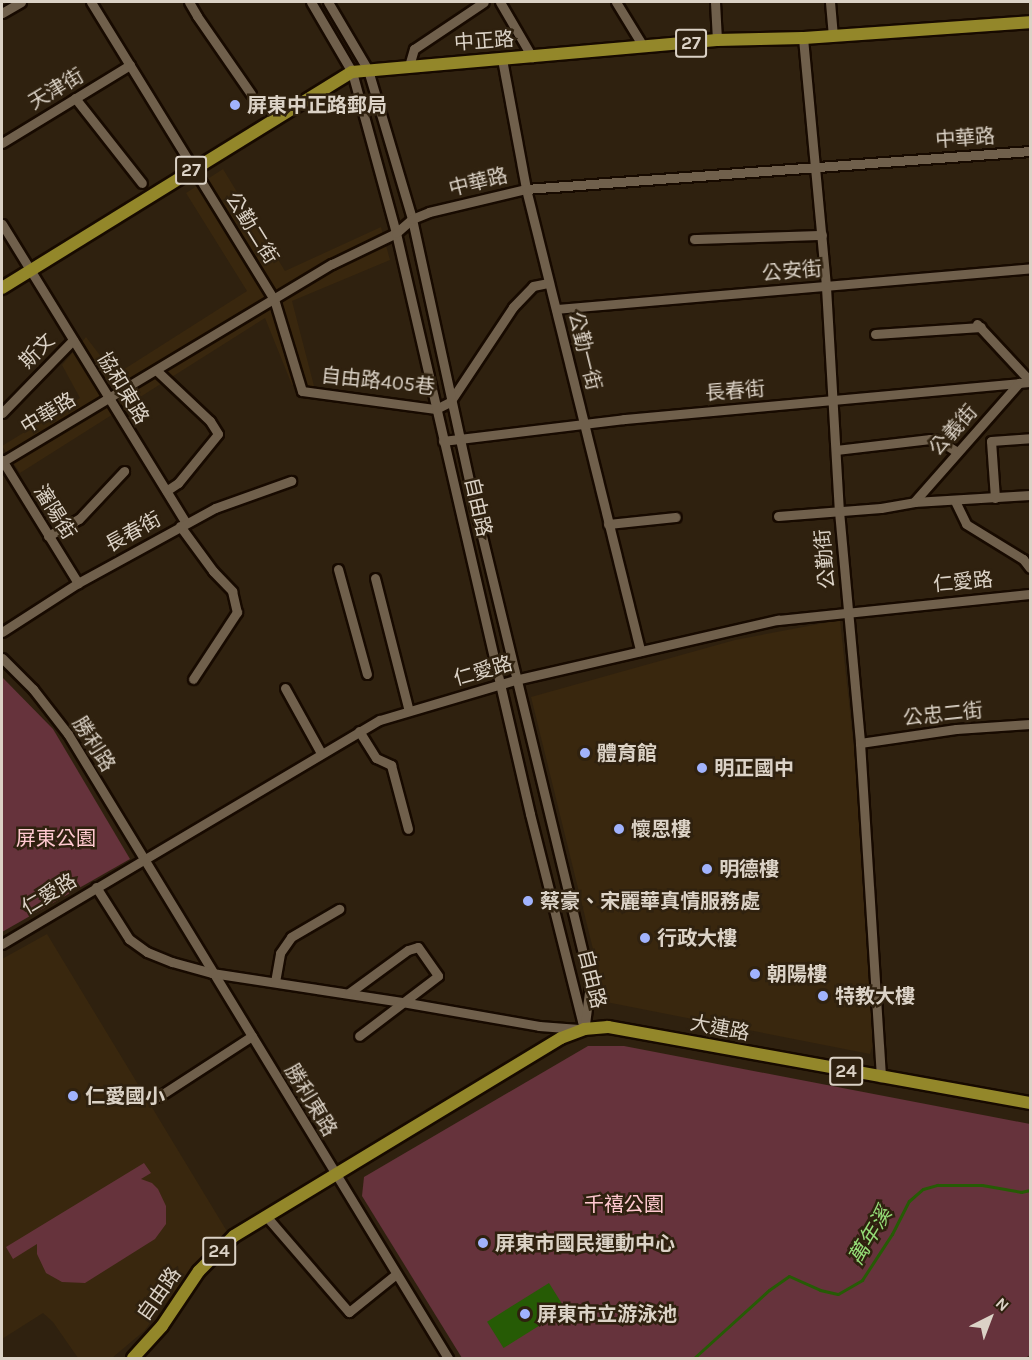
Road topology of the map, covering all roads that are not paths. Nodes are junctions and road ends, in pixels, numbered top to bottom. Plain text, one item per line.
1 (21, 2) edge
2 (91, 2) edge
3 (189, 2) edge
4 (311, 2) edge
5 (328, 2) edge
6 (484, 2) edge
7 (500, 2) edge
8 (616, 2) edge
9 (715, 2) edge
10 (830, 2) edge
11 (2, 13) edge
12 (1030, 22) edge
13 (833, 36) junction
14 (803, 38) junction
15 (717, 40) junction
16 (643, 46) junction
17 (532, 57) junction
18 (502, 59) junction
19 (130, 65) junction
20 (409, 66) junction
21 (368, 70) junction
22 (352, 72) junction
23 (251, 94) dead end
24 (75, 98) junction
25 (2, 143) edge
26 (1030, 151) edge
27 (194, 168) junction
28 (816, 168) junction
29 (142, 183) dead end
30 (526, 189) junction
31 (412, 219) junction
32 (2, 224) edge
33 (396, 233) junction
34 (822, 235) junction
35 (694, 239) dead end
36 (1030, 268) edge
37 (31, 270) junction
38 (549, 283) junction
39 (826, 287) junction
40 (2, 288) edge
41 (274, 299) junction
42 (556, 309) junction
43 (875, 334) dead end
44 (73, 340) junction
45 (156, 370) junction
46 (1030, 381) edge
47 (1019, 383) junction
48 (302, 391) joint
49 (107, 399) junction
50 (834, 400) junction
51 (450, 402) junction
52 (436, 409) junction
53 (2, 413) edge
54 (584, 423) junction
55 (459, 437) junction
56 (1030, 438) edge
57 (443, 441) junction
58 (836, 450) junction
59 (957, 452) junction
60 (2, 461) edge
61 (124, 471) dead end
62 (291, 481) dead end
63 (166, 491) junction
64 (1030, 495) edge
65 (995, 498) junction
66 (955, 501) junction
67 (914, 502) junction
68 (839, 511) junction
69 (778, 516) dead end
70 (676, 517) dead end
71 (608, 524) junction
72 (183, 525) junction
73 (48, 536) junction
74 (1030, 568) edge
75 (338, 569) dead end
76 (375, 578) dead end
77 (78, 583) junction
78 (1030, 594) edge
79 (847, 611) junction
80 (2, 632) edge
81 (640, 651) junction
82 (2, 658) edge
83 (367, 674) dead end
84 (193, 679) dead end
85 (515, 680) junction
86 (501, 684) junction
87 (285, 688) dead end
88 (409, 711) junction
89 (1030, 724) edge
90 (359, 731) junction
91 (860, 743) junction
92 (321, 753) junction
93 (408, 829) dead end
94 (143, 859) junction
95 (96, 887) junction
96 (339, 909) dead end
97 (2, 944) edge
98 (212, 973) junction
99 (275, 982) junction
100 (349, 993) junction
101 (402, 1002) junction
102 (584, 1029) junction
103 (252, 1036) junction
104 (359, 1036) dead end
105 (881, 1077) junction
106 (158, 1097) dead end
107 (1030, 1103) edge
108 (334, 1175) junction
109 (266, 1216) junction
110 (396, 1275) junction
111 (133, 1359) edge
112 (448, 1359) edge

1 - 11 street
2 - 19 street, 公勤二街
3 - 23 street
4 - 22 street, 自由路
5 - 21 street, 自由路
6 - 20 street
7 - 17 street
8 - 16 street
9 - 15 street
10 - 13 street
12 - 13 main road, 中正路 / 27
13 - 14 main road, 中正路 / 27
14 - 15 main road, 中正路 / 27
14 - 28 street, 公勤街
15 - 16 main road, 中正路 / 27
16 - 17 main road, 中正路 / 27
17 - 18 main road, 中正路 / 27
18 - 20 main road, 中正路 / 27
18 - 30 street, 公勤一街
19 - 24 street, 天津街
19 - 27 street, 公勤二街
20 - 21 main road, 中正路 / 27
21 - 22 main road, 中正路 / 27
21 - 31 street, 自由路
22 - 27 main road, 中正路 / 27
22 - 33 street, 自由路
24 - 25 street, 天津街
24 - 29 street
26 - 28 street, 中華路
27 - 37 main road, 中正路 / 27
27 - 41 street, 公勤二街
28 - 30 street, 中華路
28 - 34 street, 公勤街
30 - 31 street, 中華路
30 - 38 street, 公勤一街
31 - 33 street, 中華路
31 - 51 street, 自由路
32 - 37 street, 協和東路
33 - 41 street, 中華路
33 - 52 street, 自由路
34 - 35 street
34 - 39 street, 公勤街
36 - 39 street, 公安街
37 - 40 main road, 中正路 / 27
37 - 44 street, 協和東路
38 - 42 street, 公勤一街
38 - 51 street
39 - 42 street, 公安街
39 - 50 street, 公勤街
41 - 45 street, 中華路
41 - 48 street, 公勤二街
42 - 54 street, 公勤一街
43 - 46 street
44 - 49 street, 協和東路
44 - 53 street, 斯文
45 - 49 street, 中華路
45 - 63 street
46 - 47 street, 長春街
47 - 50 street, 長春街
47 - 59 street, 公義街
48 - 52 street, 自由路405巷
49 - 60 street, 中華路
49 - 63 street, 協和東路
50 - 54 street, 長春街
50 - 58 street, 公勤街
51 - 52 street, 自由路405巷
51 - 55 street, 自由路
52 - 57 street, 自由路
54 - 55 street, 長春街
54 - 71 street, 公勤一街
55 - 57 street, 長春街
55 - 85 street, 自由路
56 - 65 street
57 - 86 street, 自由路
58 - 59 street
58 - 68 street, 公勤街
59 - 67 street, 公義街
60 - 73 street, 瀋陽街
61 - 73 street
62 - 72 street, 長春街
63 - 72 street, 協和東路
64 - 65 street
65 - 66 street
66 - 67 street
66 - 74 street
67 - 68 street
68 - 69 street
68 - 79 street, 公勤街
70 - 71 street
71 - 81 street, 公勤一街
72 - 77 street, 長春街
72 - 84 street, 協和東路
73 - 77 street, 瀋陽街
75 - 83 street
76 - 88 street
77 - 80 street, 長春街
78 - 79 street, 仁愛路
79 - 81 street, 仁愛路
79 - 91 street, 公勤街
81 - 85 street, 仁愛路
82 - 94 street, 勝利路
85 - 86 street, 仁愛路
85 - 102 street, 自由路
86 - 88 street, 仁愛路
86 - 102 street, 自由路
87 - 92 street
88 - 90 street, 仁愛路
89 - 91 street, 公忠二街
90 - 92 street, 仁愛路
90 - 93 street
91 - 105 street, 公勤街
92 - 94 street, 仁愛路
94 - 95 street, 仁愛路
94 - 98 street, 勝利東路
95 - 97 street, 仁愛路
95 - 98 street
96 - 99 street
98 - 99 street, 大連路
98 - 103 street, 勝利東路
99 - 100 street, 大連路
100 - 101 street, 大連路
100 - 101 street
101 - 102 street, 大連路
101 - 104 street
102 - 105 main road, 大連路 / 24
102 - 108 main road, 自由路 / 24
103 - 106 street
103 - 108 street, 勝利東路
105 - 107 main road, 大連路 / 24
108 - 109 main road, 自由路 / 24
108 - 110 street, 勝利東路
109 - 110 street
109 - 111 main road, 自由路 / 24
110 - 112 street, 勝利東路

